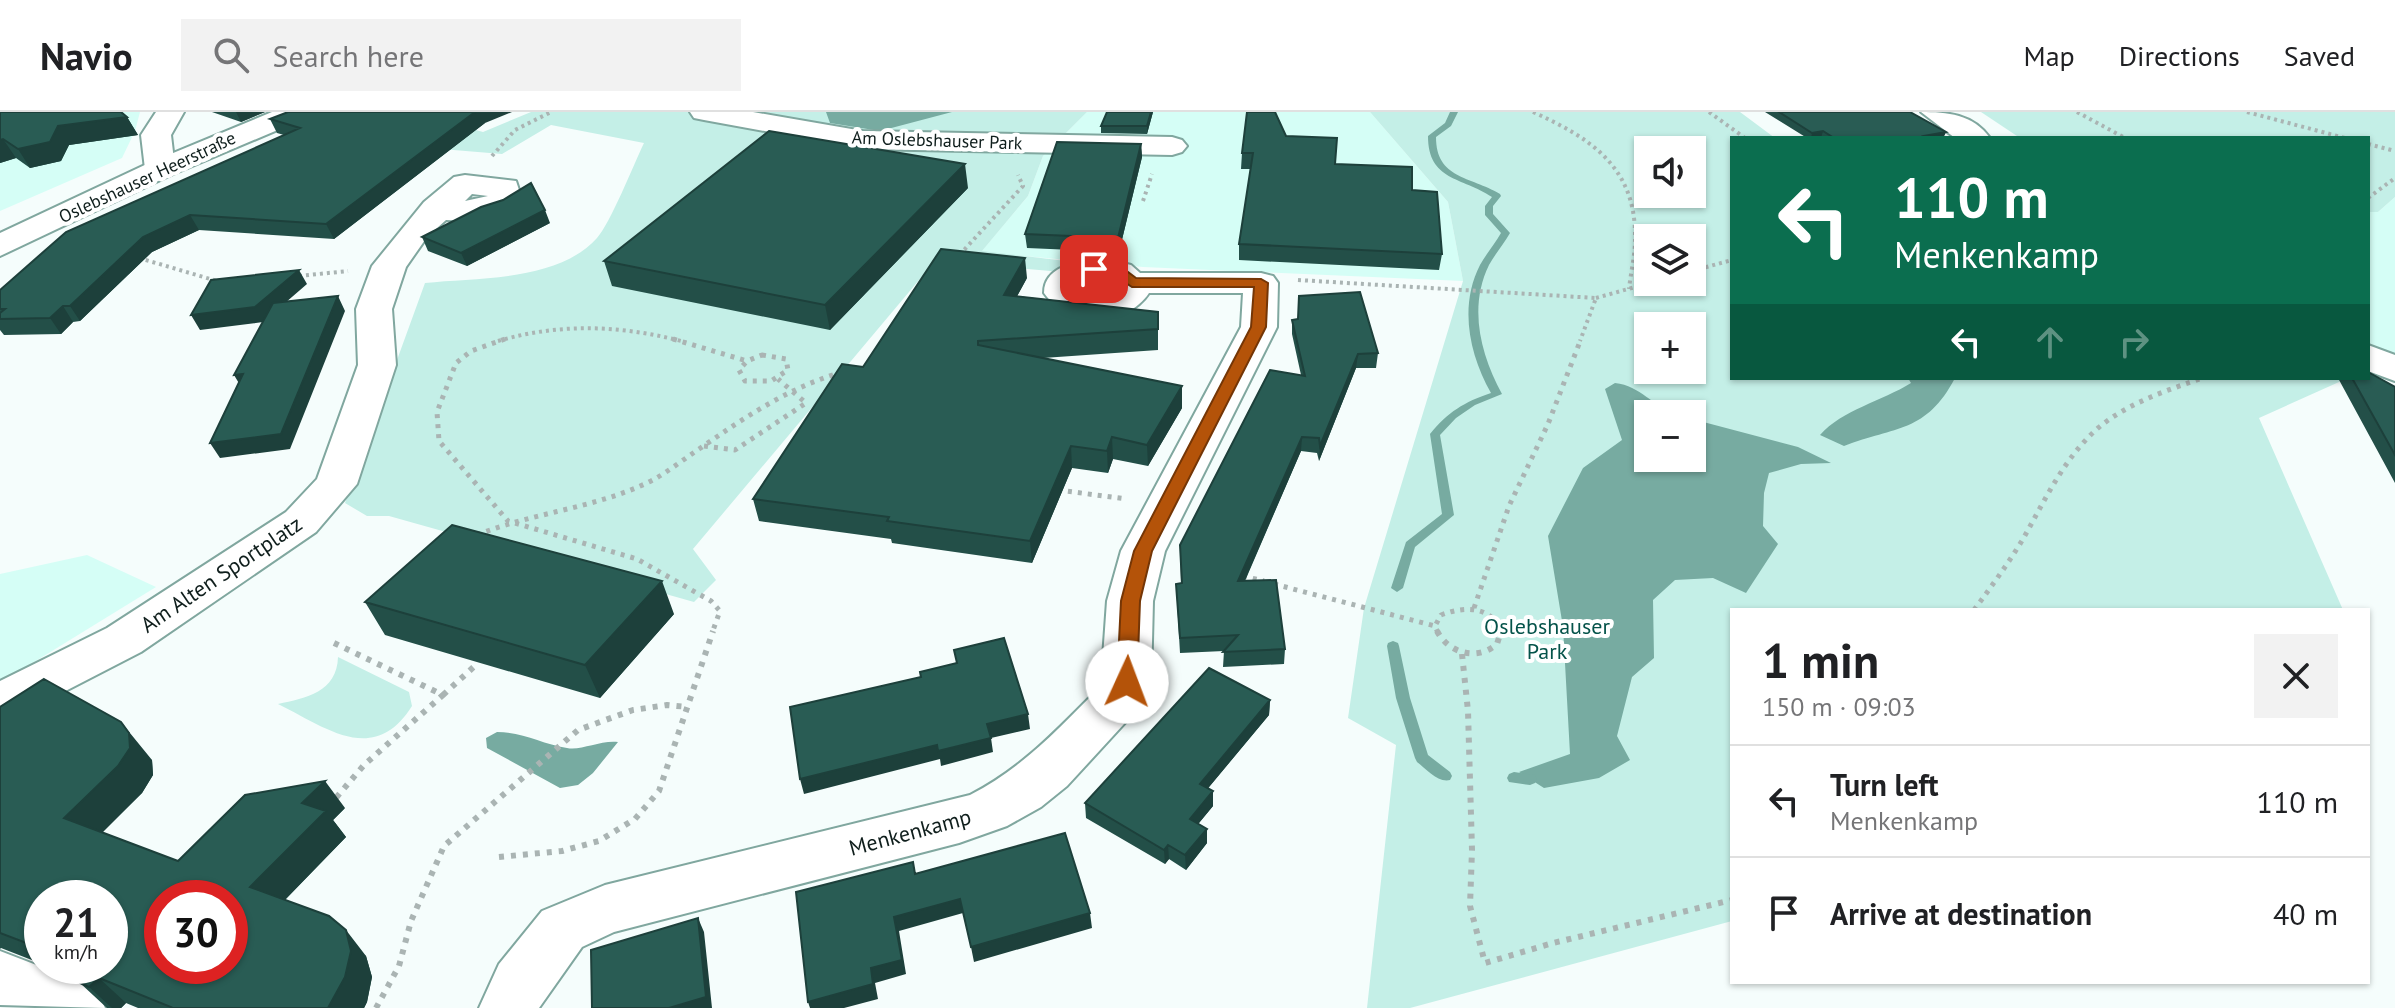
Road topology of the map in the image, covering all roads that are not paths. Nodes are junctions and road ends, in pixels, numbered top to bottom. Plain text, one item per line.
1 (170, 112) edge
2 (296, 112) edge
3 (704, 112) edge
4 (1935, 112) edge
5 (1972, 136) edge
6 (1172, 146) dead end
7 (160, 169) junction
8 (450, 197) road end
9 (3, 242) edge
10 (1132, 283) dead end
11 (2370, 357) edge
12 (2395, 370) edge
13 (0, 703) edge
14 (0, 978) edge
15 (75, 1008) edge
16 (509, 1008) edge

1 - 7 street
2 - 7 street, Oslebshauser Heerstraße
3 - 6 street, Am Oslebshauser Park
4 - 5 street
7 - 9 street, Oslebshauser Heerstraße
8 - 13 street, Am Alten Sportplatz
10 - 16 street, Menkenkamp
11 - 12 street
14 - 15 street

